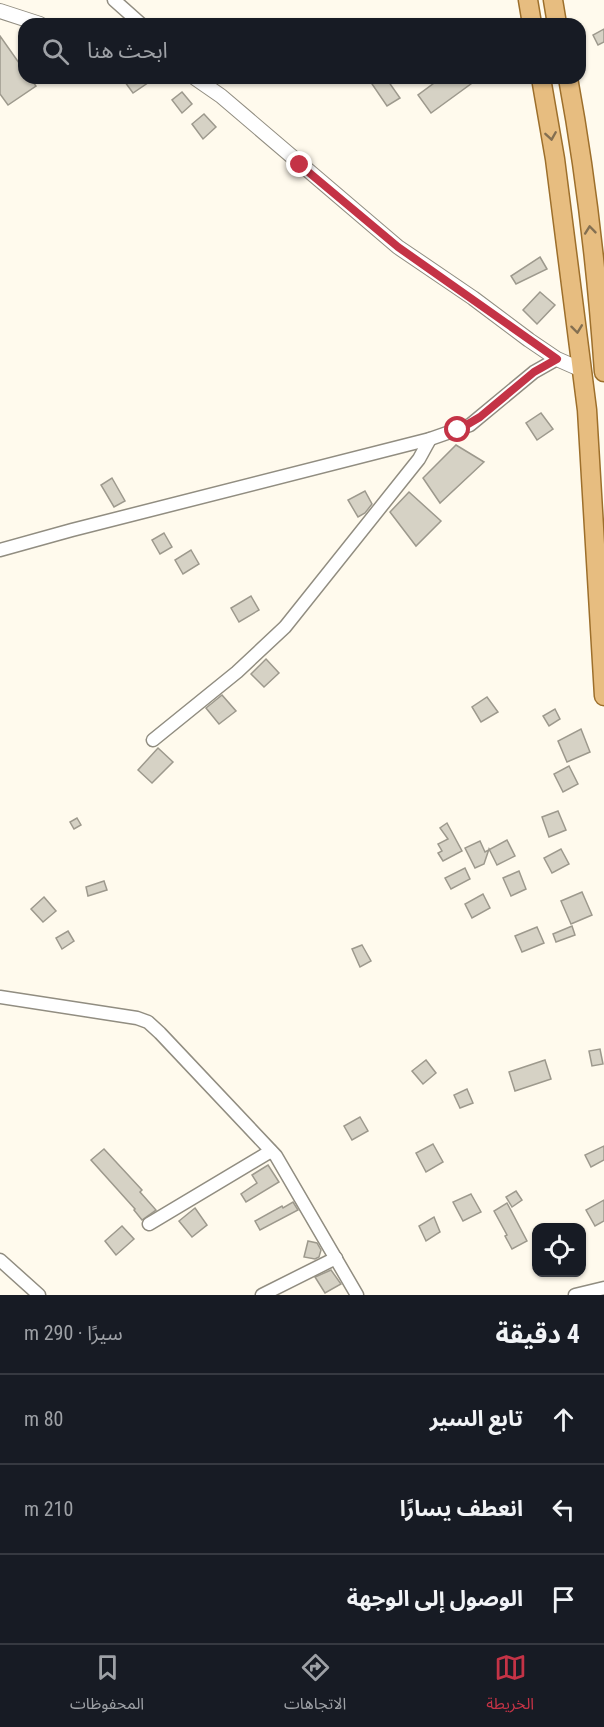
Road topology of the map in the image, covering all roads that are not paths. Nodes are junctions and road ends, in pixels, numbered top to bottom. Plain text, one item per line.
1 (114, 0) edge
2 (528, 0) edge
3 (553, 0) edge
4 (0, 11) edge
5 (22, 18) edge
6 (134, 18) edge
7 (531, 18) edge
8 (556, 18) edge
9 (204, 84) edge
10 (542, 84) edge
11 (569, 84) edge
12 (557, 359) junction
13 (582, 370) junction
14 (604, 372) edge
15 (430, 439) junction
16 (0, 550) edge
17 (604, 696) edge
18 (153, 740) dead end
19 (0, 997) edge
20 (271, 1151) junction
21 (149, 1224) dead end
22 (336, 1258) junction
23 (0, 1260) edge
24 (604, 1288) edge
25 (39, 1295) edge
26 (262, 1295) edge
27 (357, 1295) edge
28 (575, 1295) edge

1 - 6 street
2 - 7 main road
3 - 8 main road
4 - 5 street
9 - 12 street
10 -> 13 main road
14 -> 11 main road
12 - 13 street
12 - 15 street
13 - 17 main road
15 - 16 street
15 - 18 street
19 - 20 street
20 - 21 street
20 - 22 street
22 - 26 street
22 - 27 street
23 - 25 street
24 - 28 street

